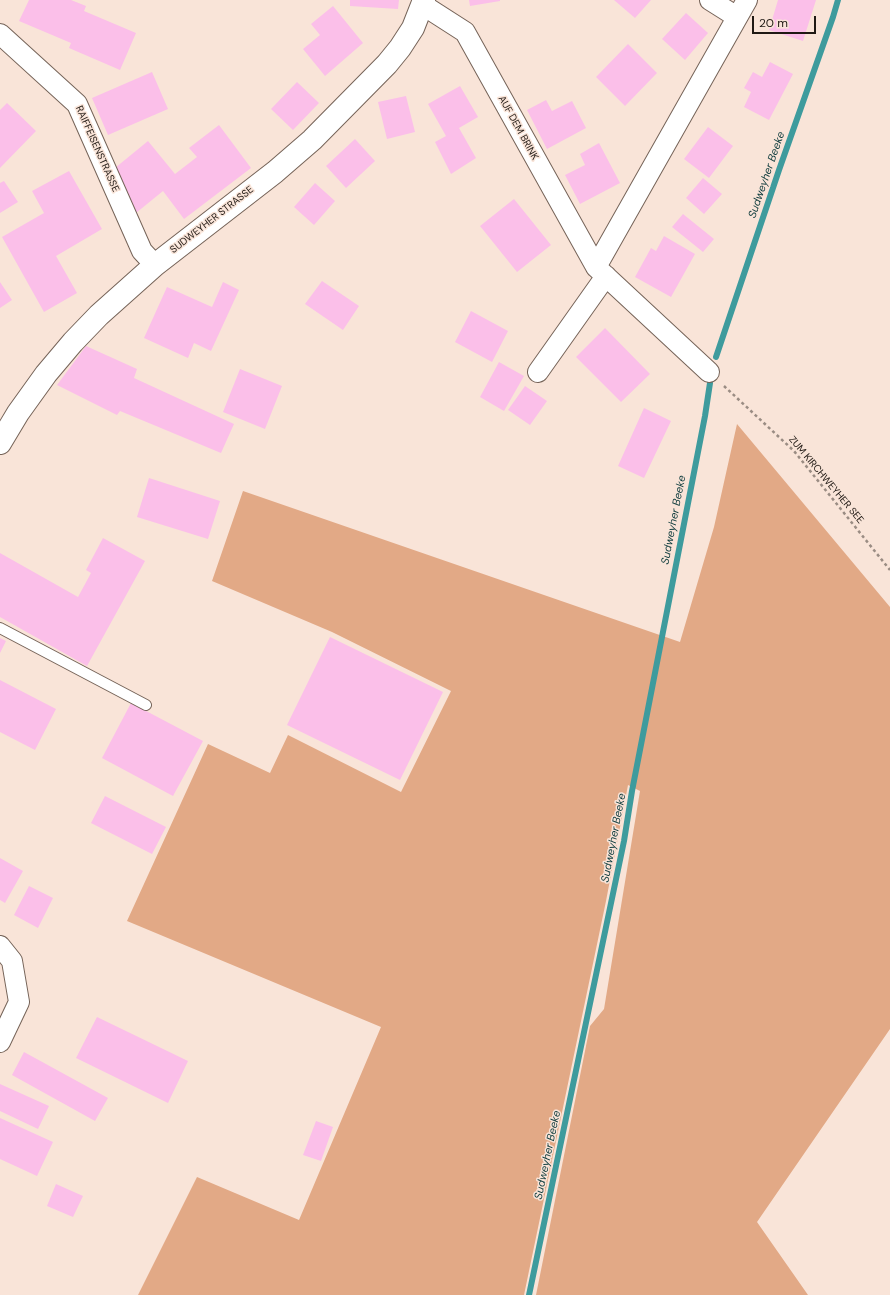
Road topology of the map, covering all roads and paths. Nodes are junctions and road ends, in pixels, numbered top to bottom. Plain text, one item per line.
1 (710, 0) edge
2 (424, 3) edge
3 (742, 8) edge
4 (0, 34) edge
5 (155, 265) junction
6 (601, 272) junction
7 (538, 372) dead end
8 (709, 372) joint
9 (0, 443) edge
10 (890, 570) edge
11 (0, 628) edge
12 (146, 705) dead end
13 (0, 946) edge
14 (0, 1042) edge

1 - 3 street
2 - 5 street, SUDWEYHER STRASSE
2 - 6 street, AUF DEM BRINK
3 - 6 street
4 - 5 street, RAIFFEISENSTRASSE
5 - 9 street, SUDWEYHER STRASSE
6 - 7 street
6 - 8 street, AUF DEM BRINK
8 - 10 path, ZUM KIRCHWEYHER SEE
11 - 12 lane
13 - 14 street

